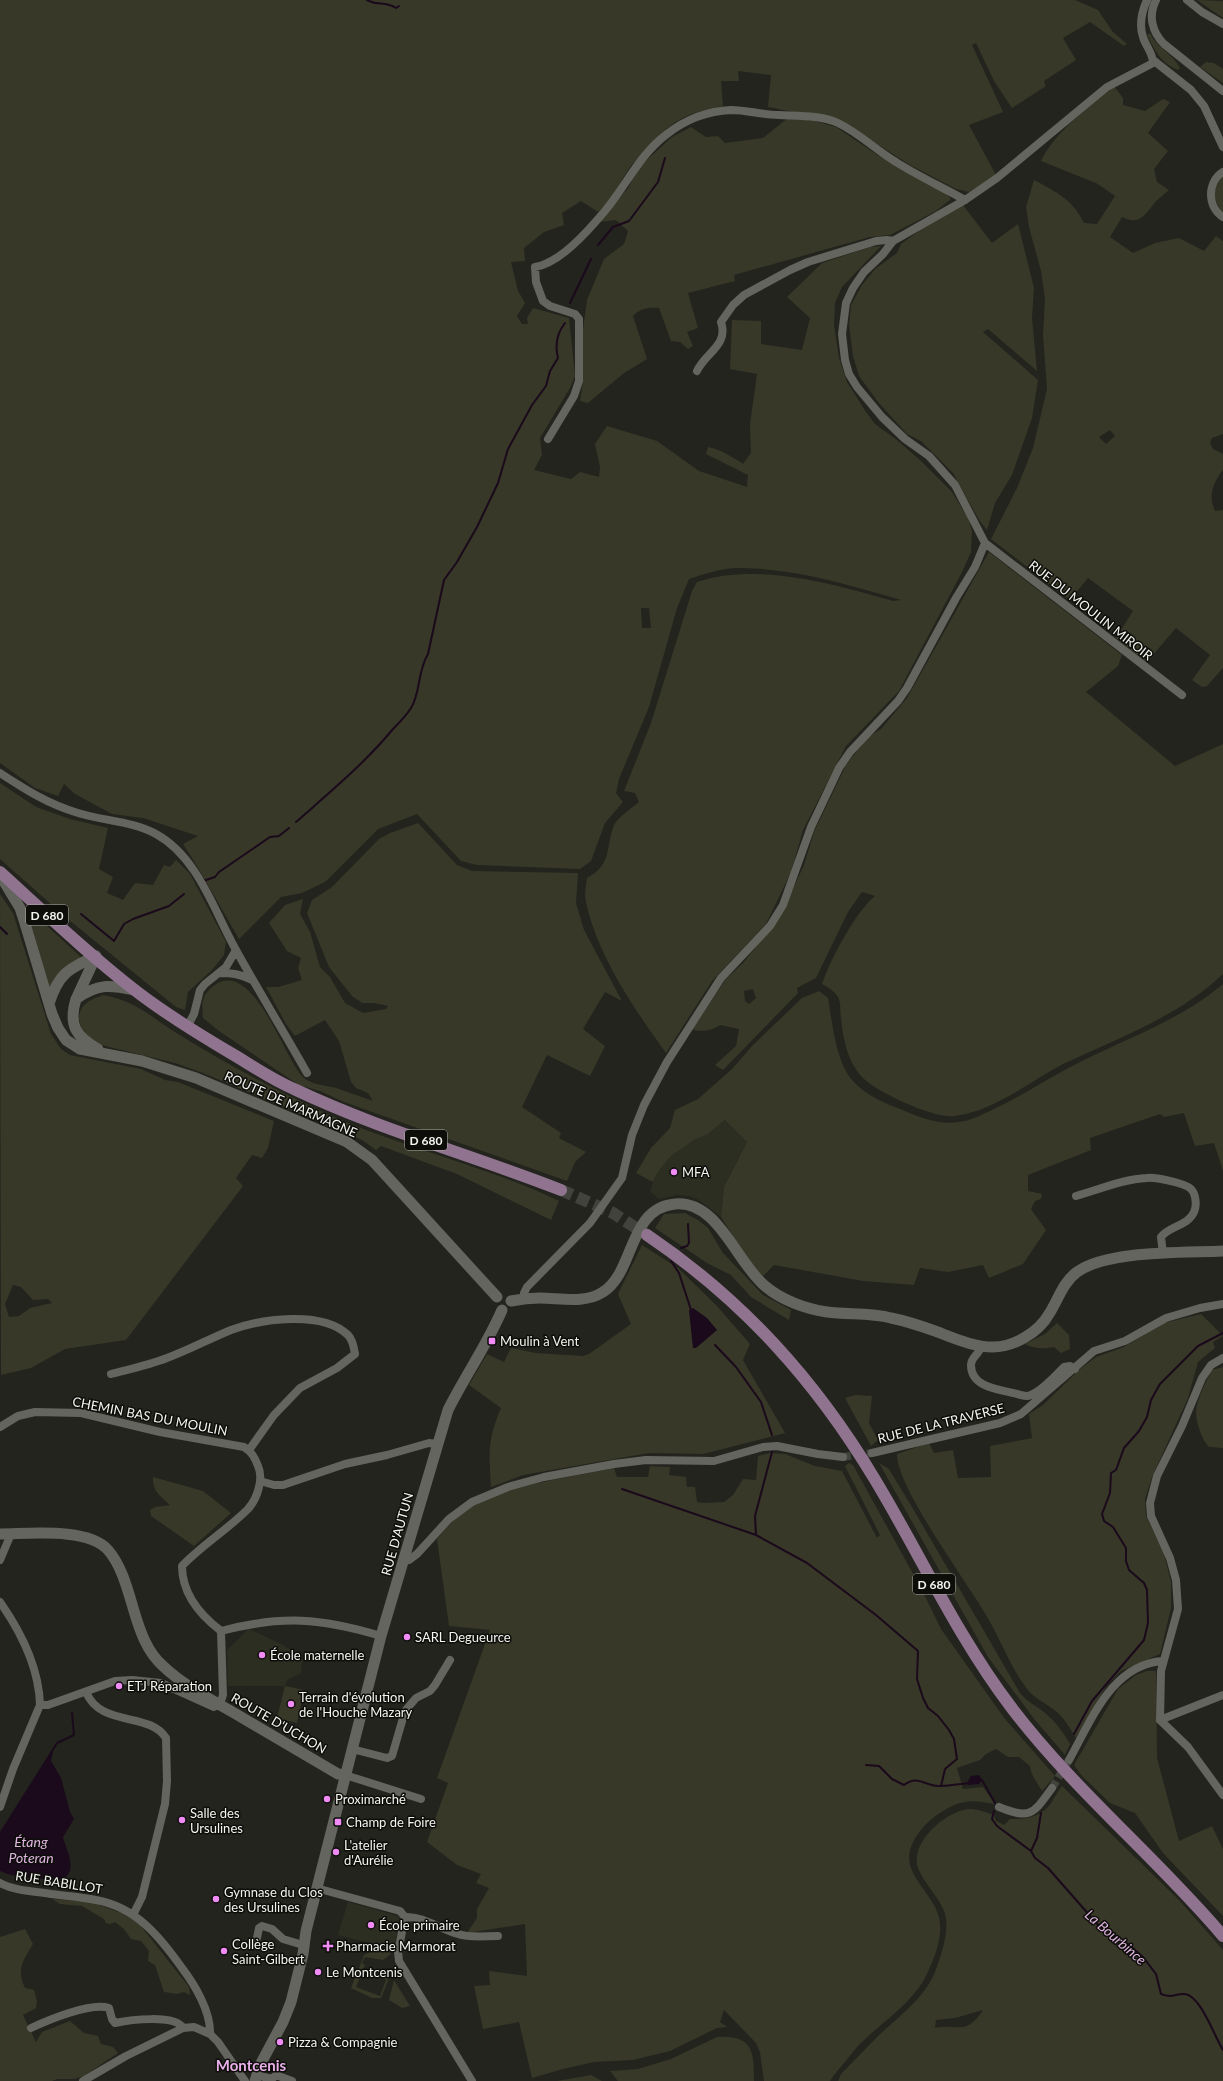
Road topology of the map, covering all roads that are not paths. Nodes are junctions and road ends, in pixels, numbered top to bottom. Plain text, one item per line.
1 (1147, 0) edge
2 (1156, 0) edge
3 (1187, 0) edge
4 (1223, 24) edge
5 (1153, 60) junction
6 (1223, 91) edge
7 (1223, 147) edge
8 (1223, 172) edge
9 (965, 200) junction
10 (1223, 217) edge
11 (893, 241) junction
12 (697, 371) dead end
13 (548, 439) dead end
14 (985, 543) junction
15 (1182, 696) dead end
16 (0, 773) edge
17 (0, 874) edge
18 (236, 950) junction
19 (96, 956) junction
20 (219, 974) junction
21 (254, 982) junction
22 (136, 990) junction
23 (76, 999) junction
24 (49, 1004) junction
25 (187, 1027) junction
26 (110, 1055) junction
27 (307, 1073) dead end
28 (561, 1190) tunnel mouth
29 (1076, 1196) dead end
30 (647, 1235) tunnel mouth
31 (1223, 1251) edge
32 (1163, 1254) junction
33 (497, 1297) junction
34 (524, 1299) junction
35 (511, 1301) junction
36 (1223, 1304) edge
37 (502, 1310) junction
38 (981, 1346) junction
39 (1223, 1358) edge
40 (1075, 1368) junction
41 (111, 1374) dead end
42 (0, 1427) edge
43 (437, 1444) junction
44 (249, 1450) junction
45 (872, 1453) tunnel mouth
46 (843, 1457) tunnel mouth
47 (260, 1481) junction
48 (6, 1534) edge
49 (0, 1560) edge
50 (404, 1561) junction
51 (0, 1602) edge
52 (221, 1631) junction
53 (381, 1636) junction
54 (450, 1660) dead end
55 (1163, 1661) junction
56 (86, 1692) junction
57 (1223, 1695) edge
58 (220, 1704) junction
59 (40, 1705) junction
60 (1160, 1720) junction
61 (352, 1749) junction
62 (1068, 1760) tunnel mouth
63 (345, 1775) junction
64 (4, 1784) edge
65 (1052, 1788) tunnel mouth
66 (1223, 1795) edge
67 (421, 1799) dead end
68 (0, 1807) edge
69 (999, 1807) dead end
70 (0, 1883) edge
71 (316, 1888) junction
72 (133, 1915) junction
73 (405, 1917) junction
74 (498, 1936) dead end
75 (1223, 1936) edge
76 (256, 1938) dead end
77 (303, 1944) junction
78 (31, 2028) dead end
79 (183, 2028) junction
80 (210, 2034) junction
81 (255, 2078) edge
82 (272, 2080) edge
83 (290, 2080) edge
84 (83, 2081) edge
85 (245, 2081) edge
86 (472, 2081) edge

1 - 5 street
2 - 6 street
3 - 4 street
5 - 7 street
5 - 9 street
8 - 10 street
9 - 11 street
9 - 13 street
11 - 12 street
11 - 14 street
14 - 15 street, RUE DU MOULIN MIROIR
14 - 34 street
16 - 18 street
17 - 19 main road, D 680
17 - 24 main road, ROUTE DE MARMAGNE
18 - 20 street
18 - 21 street
19 - 22 main road, D 680
19 - 23 main road, ROUTE DE MARMAGNE
19 - 24 main road
20 - 21 street
20 - 25 street
21 - 27 street
22 - 23 main road
22 - 25 main road, D 680
23 - 26 main road, ROUTE DE MARMAGNE
24 - 26 main road, ROUTE DE MARMAGNE
25 - 28 main road, D 680
26 - 33 main road, ROUTE DE MARMAGNE
29 - 32 street
30 - 75 main road, D 680
31 - 32 main road
32 - 38 main road
33 - 35 main road
33 - 37 main road
34 - 35 main road
34 - 38 main road
35 - 37 main road
36 - 40 street, RUE DE LA TRAVERSE
37 - 43 main road, RUE D'AUTUN
38 - 40 street
39 - 55 street
40 - 45 street, RUE DE LA TRAVERSE
41 - 44 street
42 - 44 street, CHEMIN BAS DU MOULIN
43 - 47 street
43 - 50 main road, RUE D'AUTUN
44 - 47 street
46 - 50 street
47 - 52 street
48 - 49 street
48 - 58 main road, ROUTE D'UCHON
50 - 53 main road, RUE D'AUTUN
51 - 59 street
52 - 53 street
52 - 58 street
53 - 61 main road, RUE D'AUTUN
54 - 61 street
55 - 60 street
55 - 62 street
56 - 58 street
56 - 59 street
56 - 72 street
57 - 60 street
58 - 63 main road, ROUTE D'UCHON
59 - 64 street
60 - 66 street
61 - 63 main road, RUE D'AUTUN
63 - 67 street
63 - 71 main road, RUE D'AUTUN
64 - 68 street
65 - 69 street
70 - 72 street, RUE BABILLOT
71 - 73 street
71 - 77 main road, RUE D'AUTUN
72 - 80 street, RUE BABILLOT
73 - 74 street
73 - 86 street
76 - 77 street
77 - 81 main road, RUE D'AUTUN
78 - 79 street
79 - 80 street
79 - 84 street
80 - 85 street
81 - 82 street
82 - 83 street

